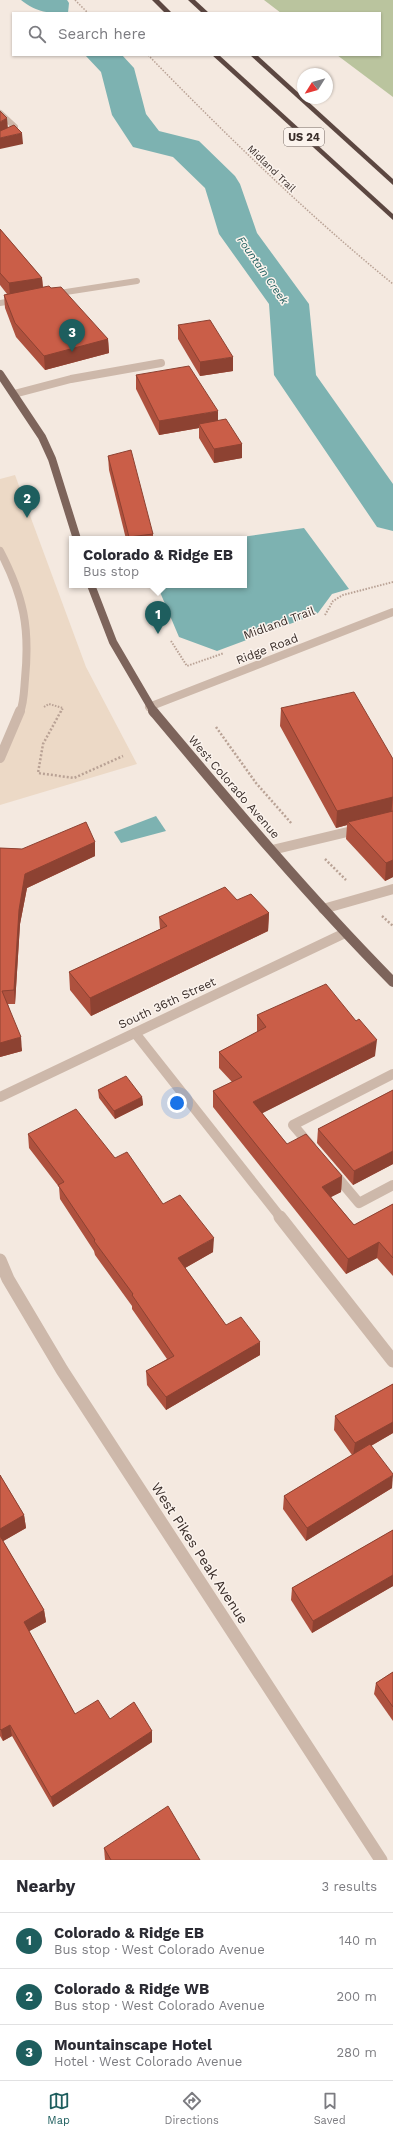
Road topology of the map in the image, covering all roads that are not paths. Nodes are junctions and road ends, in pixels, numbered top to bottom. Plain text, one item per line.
1 (155, 0) edge
2 (191, 0) edge
3 (168, 12) edge
4 (205, 12) edge
5 (216, 56) edge
6 (254, 56) edge
7 (0, 113) edge
8 (0, 138) edge
9 (393, 183) edge
10 (393, 218) edge
11 (138, 281) dead end
12 (46, 296) edge
13 (23, 299) edge
14 (0, 303) edge
15 (161, 362) dead end
16 (0, 374) edge
17 (14, 394) junction
18 (76, 536) edge
19 (0, 551) edge
20 (92, 588) edge
21 (393, 612) edge
22 (149, 707) junction
23 (0, 758) edge
24 (370, 827) edge
25 (272, 850) junction
26 (393, 889) edge
27 (323, 909) junction
28 (345, 933) junction
29 (393, 982) edge
30 (135, 1033) junction
31 (393, 1074) edge
32 (0, 1097) edge
33 (393, 1185) edge
34 (0, 1260) edge
35 (389, 1349) edge
36 (393, 1361) edge
37 (380, 1860) edge

1 - 3 highway
2 - 4 highway
5 - 10 highway, US 24
6 - 9 highway, US 24
7 - 8 street
11 - 12 street
13 - 14 street
15 - 17 street
16 - 17 main road
17 - 18 main road
19 - 23 street
20 - 22 main road, West Colorado Avenue
21 - 22 street, Ridge Road
22 - 25 main road, West Colorado Avenue
24 - 25 street
25 - 27 main road, West Colorado Avenue
26 - 27 street
27 - 28 main road, West Colorado Avenue
28 - 29 main road, West Colorado Avenue
28 - 30 street, South 36th Street
30 - 32 street, South 36th Street
30 - 35 street
31 - 33 street
34 - 37 street, West Pikes Peak Avenue
35 - 36 street

